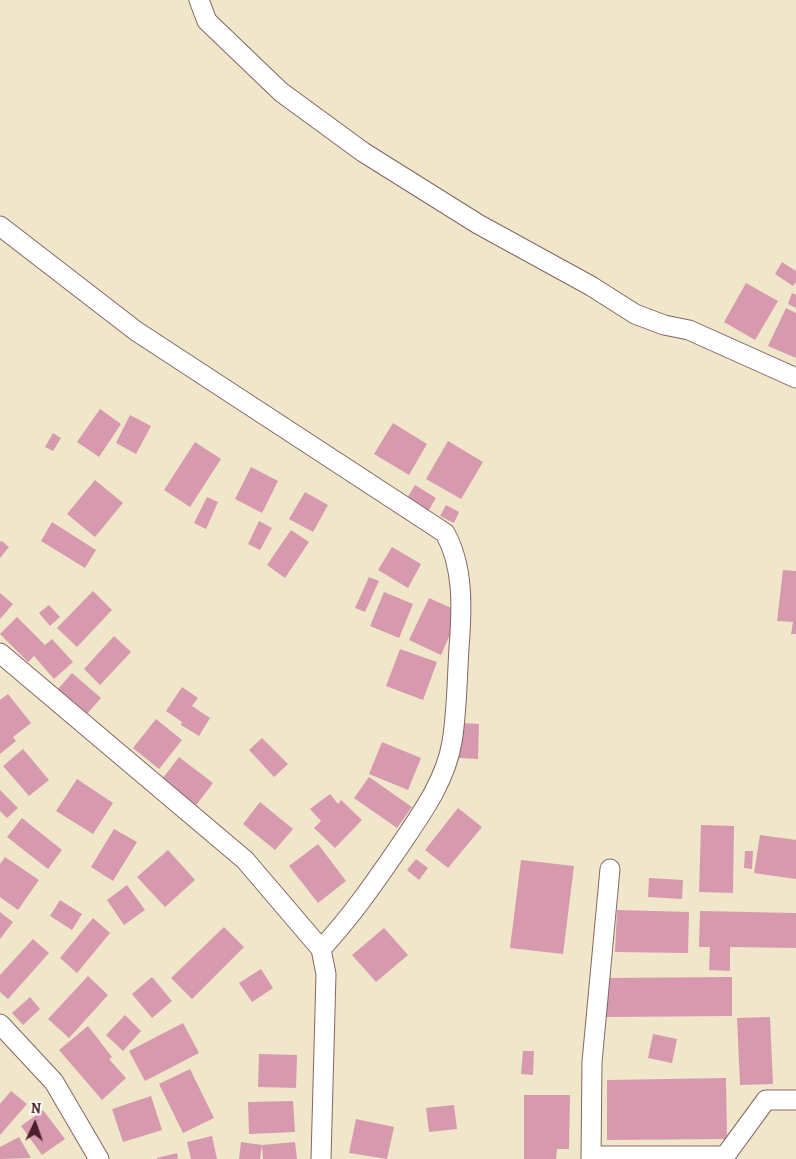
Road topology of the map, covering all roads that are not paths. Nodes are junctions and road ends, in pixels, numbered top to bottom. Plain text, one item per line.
1 (199, 0) edge
2 (0, 226) edge
3 (796, 378) edge
4 (0, 653) edge
5 (610, 869) dead end
6 (321, 949) junction
7 (0, 1024) edge
8 (796, 1100) edge
9 (591, 1158) edge
10 (99, 1159) edge
11 (321, 1159) edge

1 - 3 street
2 - 6 street
4 - 6 street
5 - 9 street
6 - 11 street
7 - 10 street
8 - 9 street

